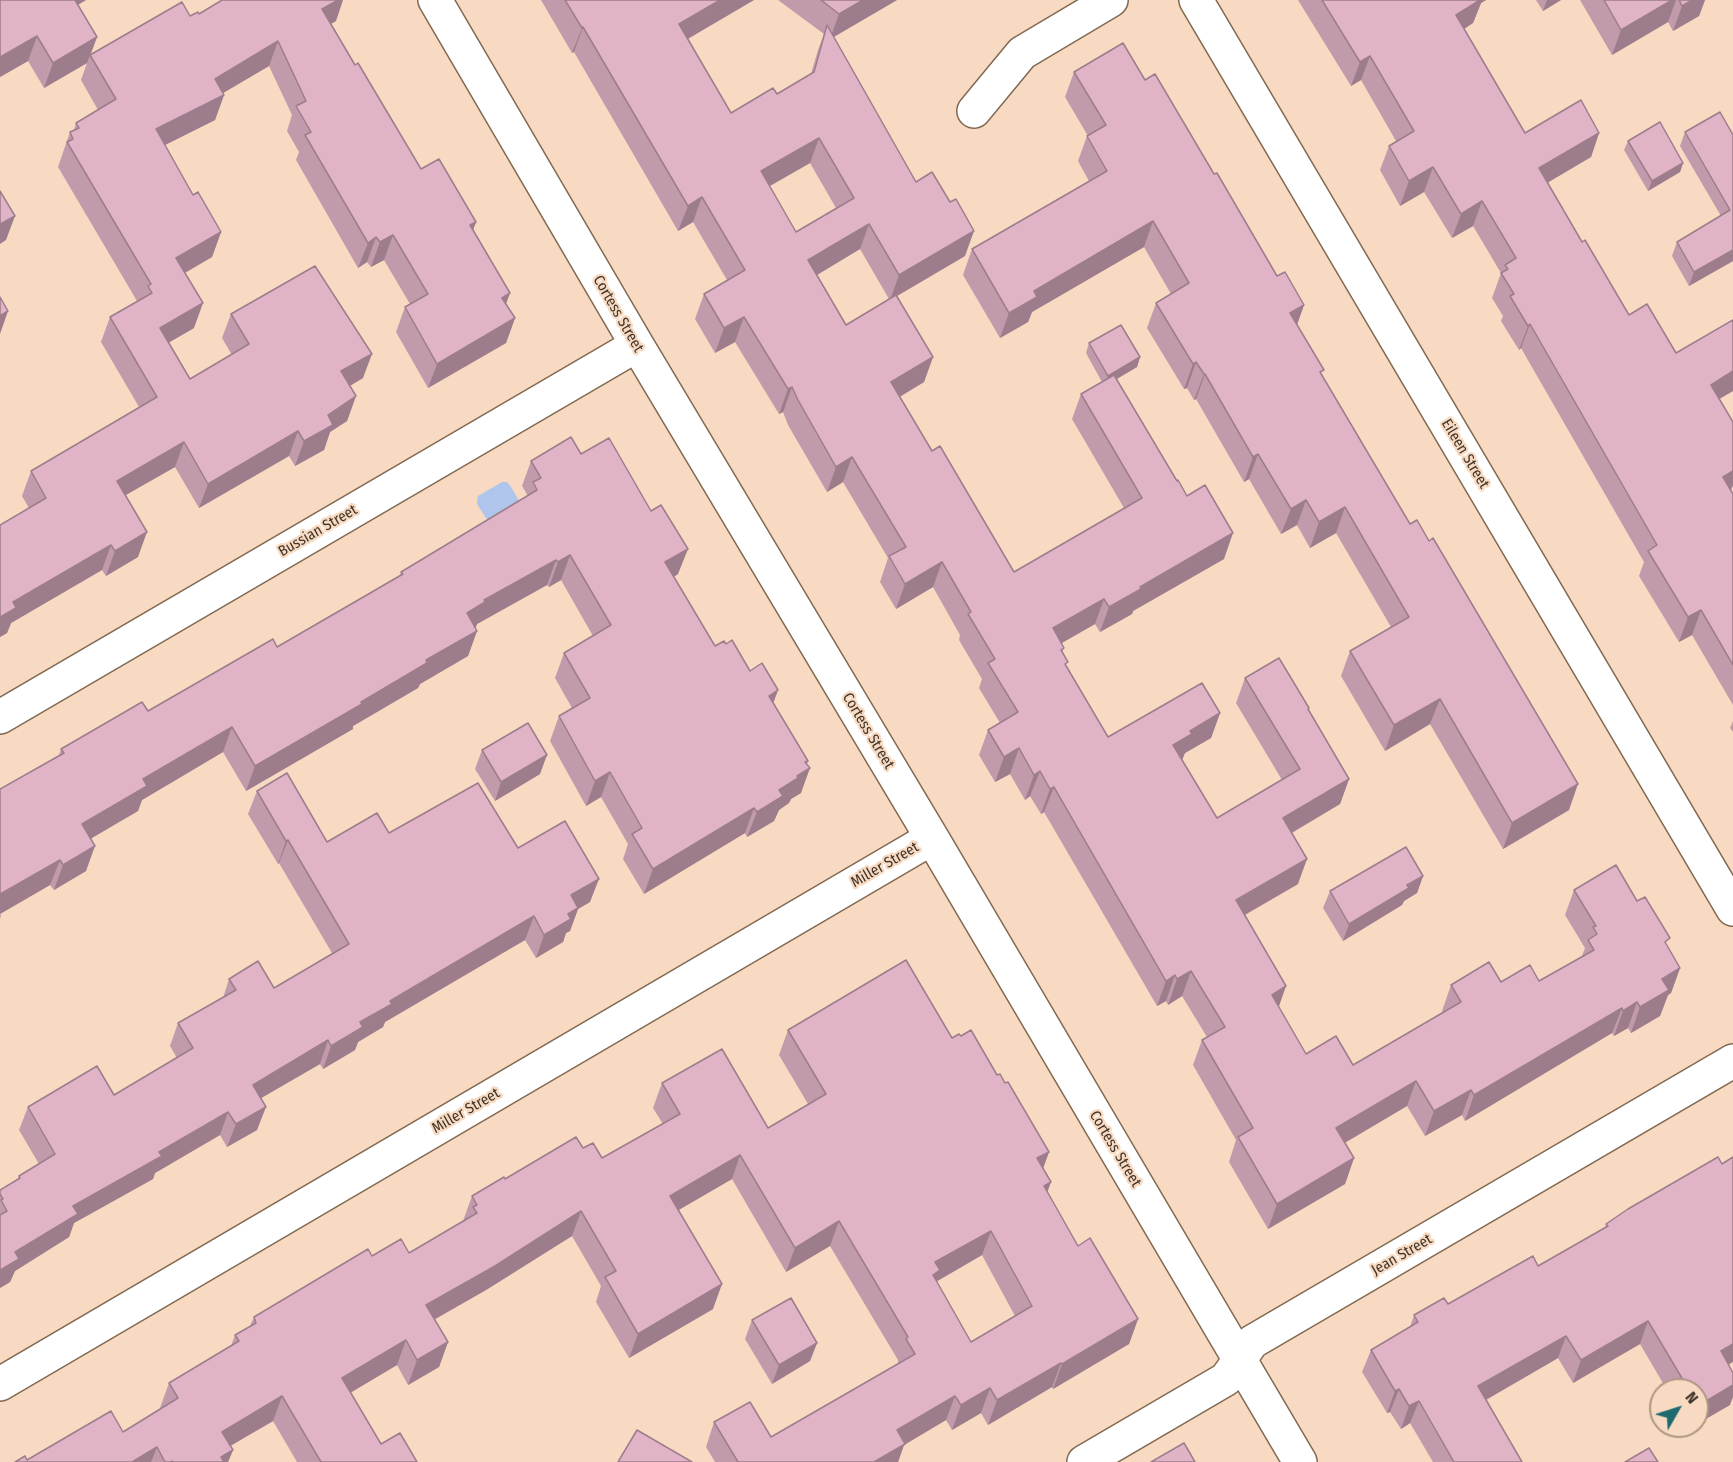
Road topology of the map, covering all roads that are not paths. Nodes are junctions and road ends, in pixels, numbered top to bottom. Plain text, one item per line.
1 (435, 0) edge
2 (1111, 0) edge
3 (1196, 0) edge
4 (974, 111) dead end
5 (637, 345) junction
6 (0, 717) edge
7 (932, 838) junction
8 (1733, 909) edge
9 (1733, 1061) edge
10 (1240, 1359) junction
11 (0, 1384) edge
12 (1084, 1462) edge
13 (1300, 1462) edge

1 - 5 street, Cortess Street
2 - 4 street
3 - 8 street, Eileen Street
5 - 6 street, Bussian Street
5 - 7 street, Cortess Street
7 - 10 street, Cortess Street
7 - 11 street, Miller Street
9 - 10 street, Jean Street
10 - 12 street, Jean Street
10 - 13 street, Cortess Street

